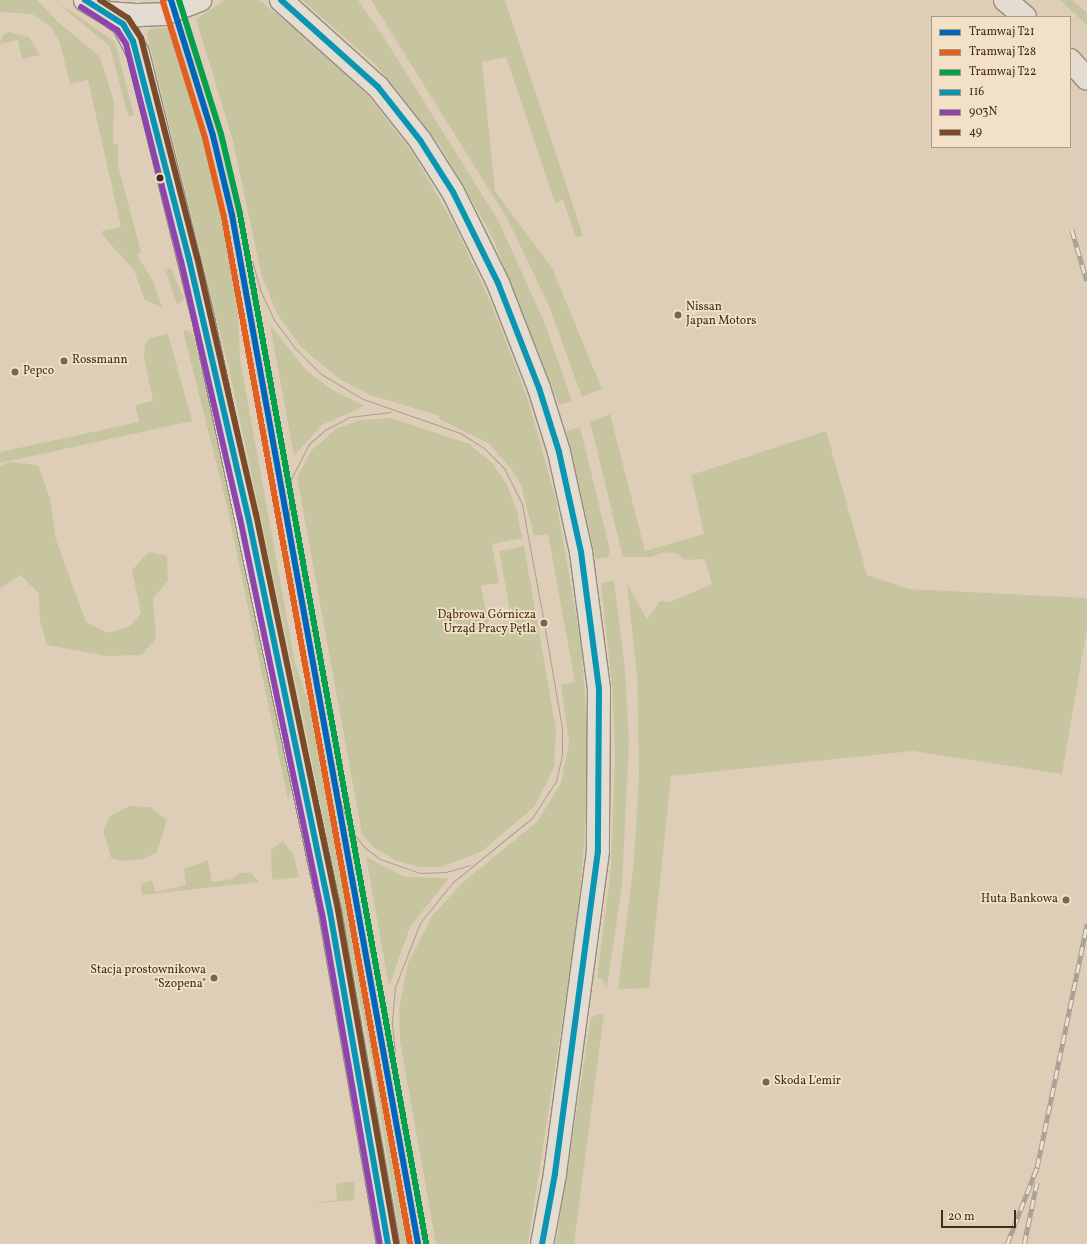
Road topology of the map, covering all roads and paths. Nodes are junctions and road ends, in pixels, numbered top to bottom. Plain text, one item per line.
1 (85, 0) edge
2 (200, 0) edge
3 (281, 0) edge
4 (1005, 0) edge
5 (107, 13) junction
6 (1024, 16) edge
7 (1071, 61) edge
8 (1087, 79) edge
9 (388, 1244) edge
10 (542, 1244) edge

1 - 5 main road
2 - 5 main road
3 - 10 main road
4 - 6 main road
5 - 9 main road
7 - 8 main road

